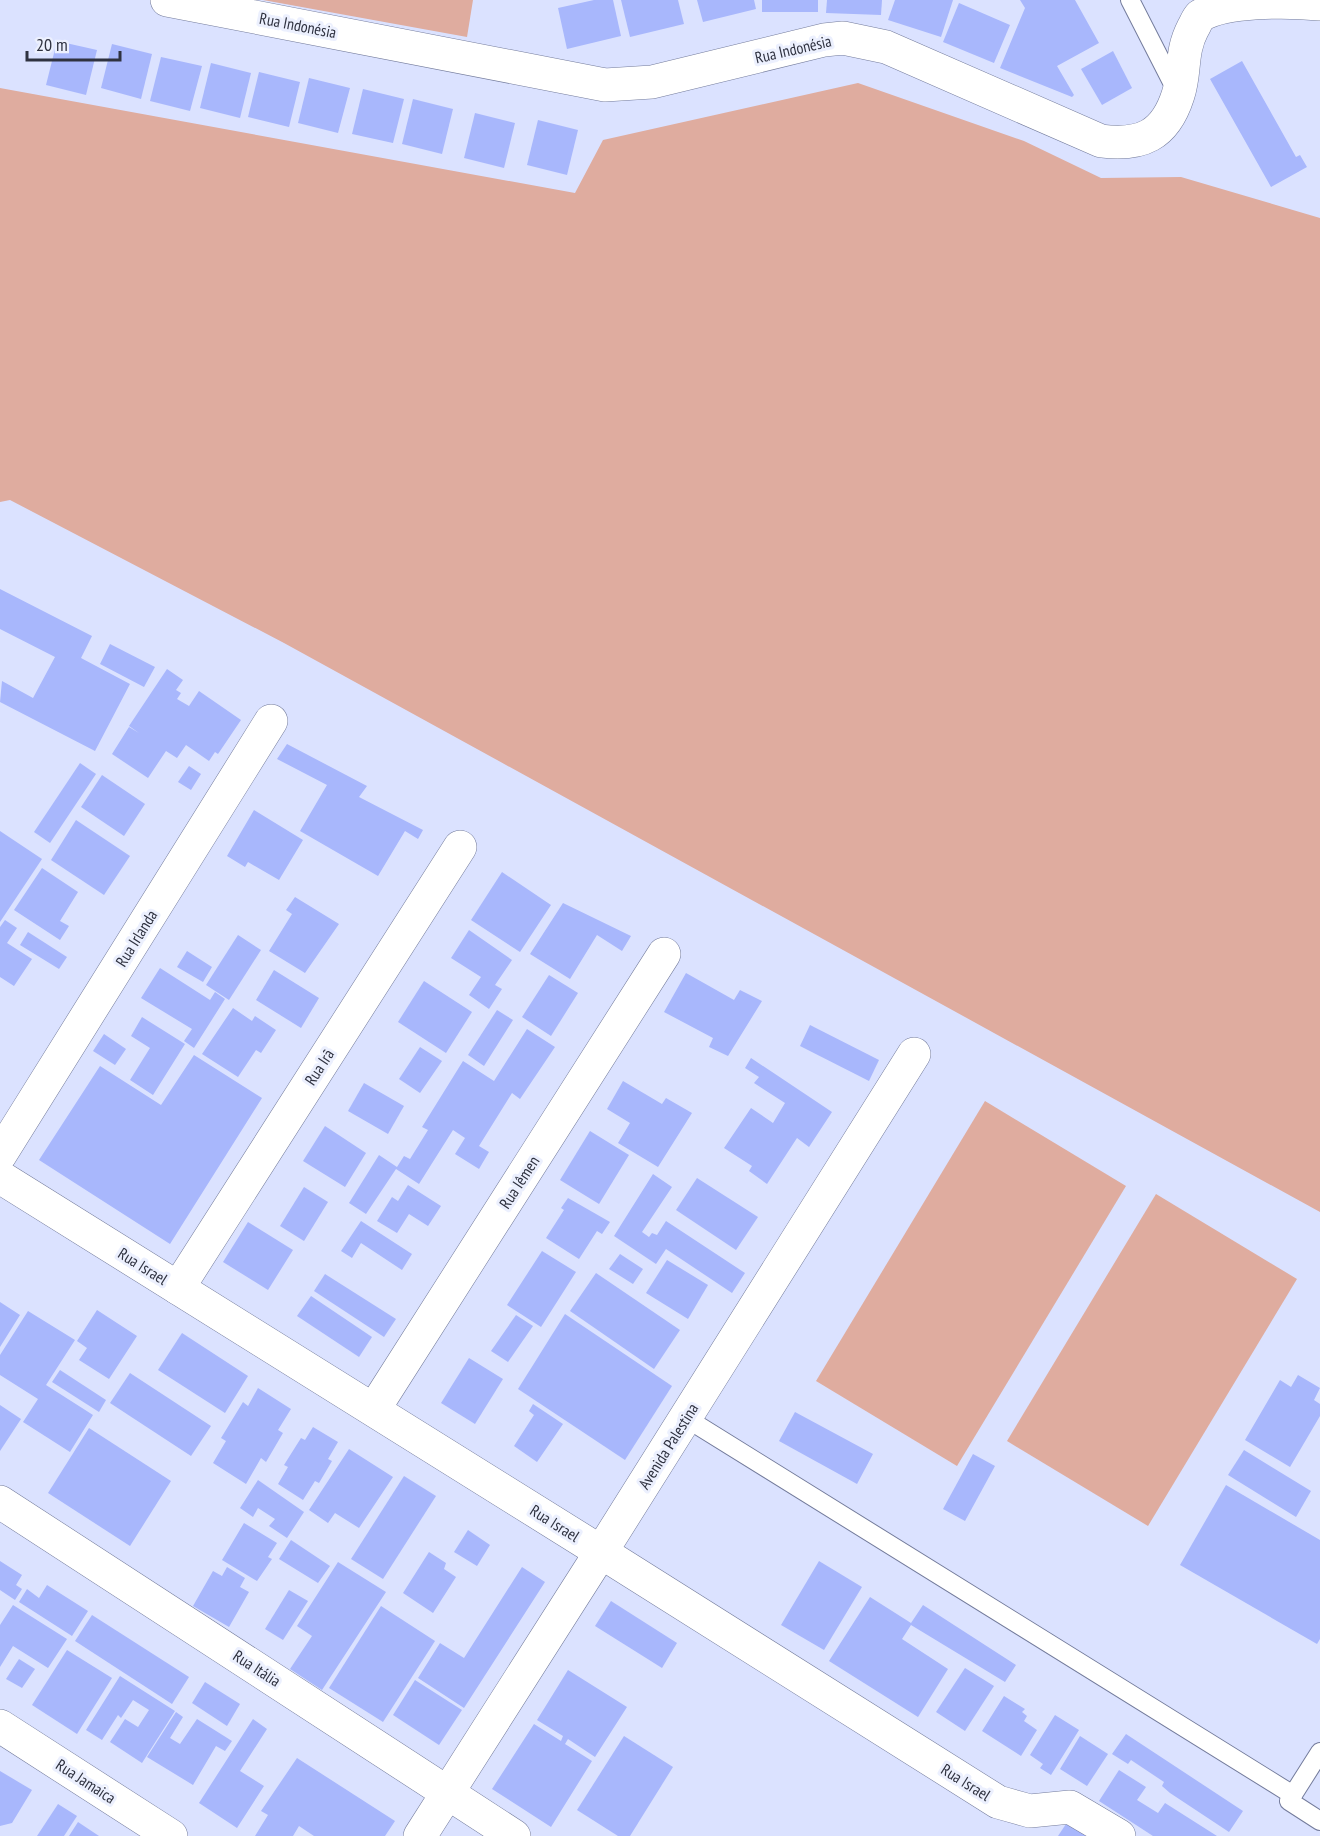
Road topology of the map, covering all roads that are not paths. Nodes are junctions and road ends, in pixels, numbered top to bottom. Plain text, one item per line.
1 (166, 0) edge
2 (1131, 0) edge
3 (1320, 4) edge
4 (1179, 94) junction
5 (271, 721) dead end
6 (460, 847) dead end
7 (664, 954) dead end
8 (914, 1054) dead end
9 (0, 1155) edge
10 (0, 1177) edge
11 (178, 1288) junction
12 (374, 1409) junction
13 (686, 1418) junction
14 (0, 1502) edge
15 (602, 1552) junction
16 (0, 1726) edge
17 (1320, 1752) edge
18 (448, 1792) junction
19 (1293, 1795) junction
20 (1320, 1821) edge
21 (171, 1836) edge
22 (420, 1836) edge
23 (514, 1836) edge
24 (1119, 1836) edge

1 - 4 street, Rua Indonésia
2 - 4 lane
3 - 4 street, Rua Indonésia
5 - 9 street, Rua Irlanda
6 - 11 street, Rua Irã
7 - 12 street, Rua Iêmen
8 - 13 street, Avenida Palestina
10 - 11 street, Rua Israel
11 - 12 street, Rua Israel
12 - 15 street, Rua Israel
13 - 15 street, Avenida Palestina
13 - 19 lane
14 - 18 street, Rua Itália
15 - 18 street, Avenida Palestina
15 - 24 street, Rua Israel
16 - 21 street, Rua Jamaica
17 - 19 lane
18 - 22 street, Avenida Palestina
18 - 23 street, Rua Itália
19 - 20 lane

